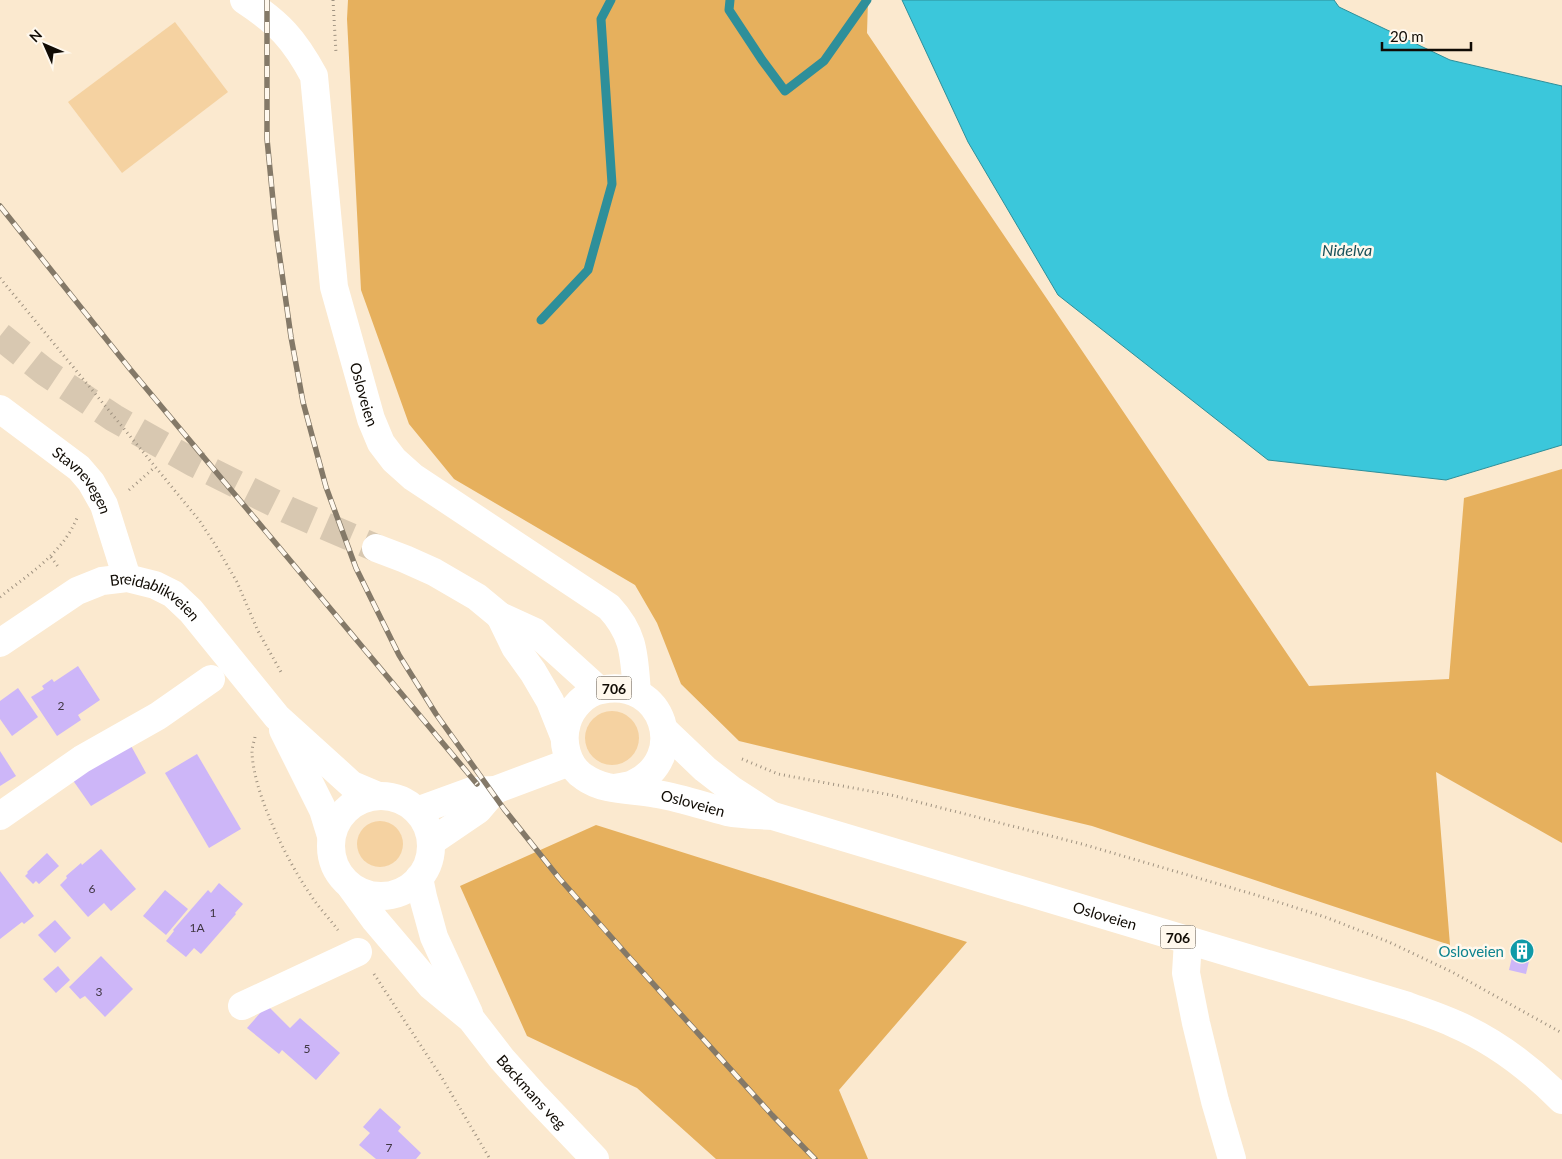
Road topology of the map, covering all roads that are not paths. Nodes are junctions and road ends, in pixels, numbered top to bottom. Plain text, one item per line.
1 (244, 0) edge
2 (0, 409) edge
3 (376, 548) tunnel mouth
4 (127, 578) junction
5 (500, 616) junction
6 (0, 643) edge
7 (211, 680) dead end
8 (598, 690) junction
9 (637, 692) junction
10 (277, 717) junction
11 (664, 730) junction
12 (564, 736) junction
13 (570, 762) junction
14 (615, 788) junction
15 (495, 790) junction
16 (378, 796) junction
17 (417, 811) junction
18 (0, 816) edge
19 (773, 816) junction
20 (331, 836) junction
21 (431, 842) junction
22 (420, 878) junction
23 (351, 887) junction
24 (1188, 940) junction
25 (358, 952) dead end
26 (242, 1006) dead end
27 (471, 1019) junction
28 (1562, 1100) edge
29 (595, 1159) edge
30 (1232, 1159) edge

1 - 9 main road, Osloveien
2 - 4 main road, Stavnevegen
3 - 5 main road, 706
4 - 6 main road, Breidablikveien
4 - 10 main road, Breidablikveien
5 - 8 main road, 706
5 - 12 main road, 706
7 - 18 main road
8 - 9 main road, 706
8 - 12 main road, 706
9 - 11 main road, 706
10 - 16 main road, Breidablikveien
10 - 20 main road, Breidablikveien
11 - 14 main road, 706
11 - 19 main road, Osloveien / 706
12 - 13 main road, 706
13 - 14 main road, 706
13 - 15 main road
14 - 19 main road, Osloveien / 706
15 - 17 main road
15 - 21 main road
16 - 17 main road
16 - 20 main road
17 - 21 main road
19 - 24 main road, Osloveien / 706
20 - 23 main road
21 - 22 main road
22 - 23 main road
22 - 27 main road, Bøckmans veg
23 - 27 main road, Bøckmans veg
24 - 28 main road, Osloveien / 706
24 - 30 main road
25 - 26 main road
27 - 29 main road, Bøckmans veg

